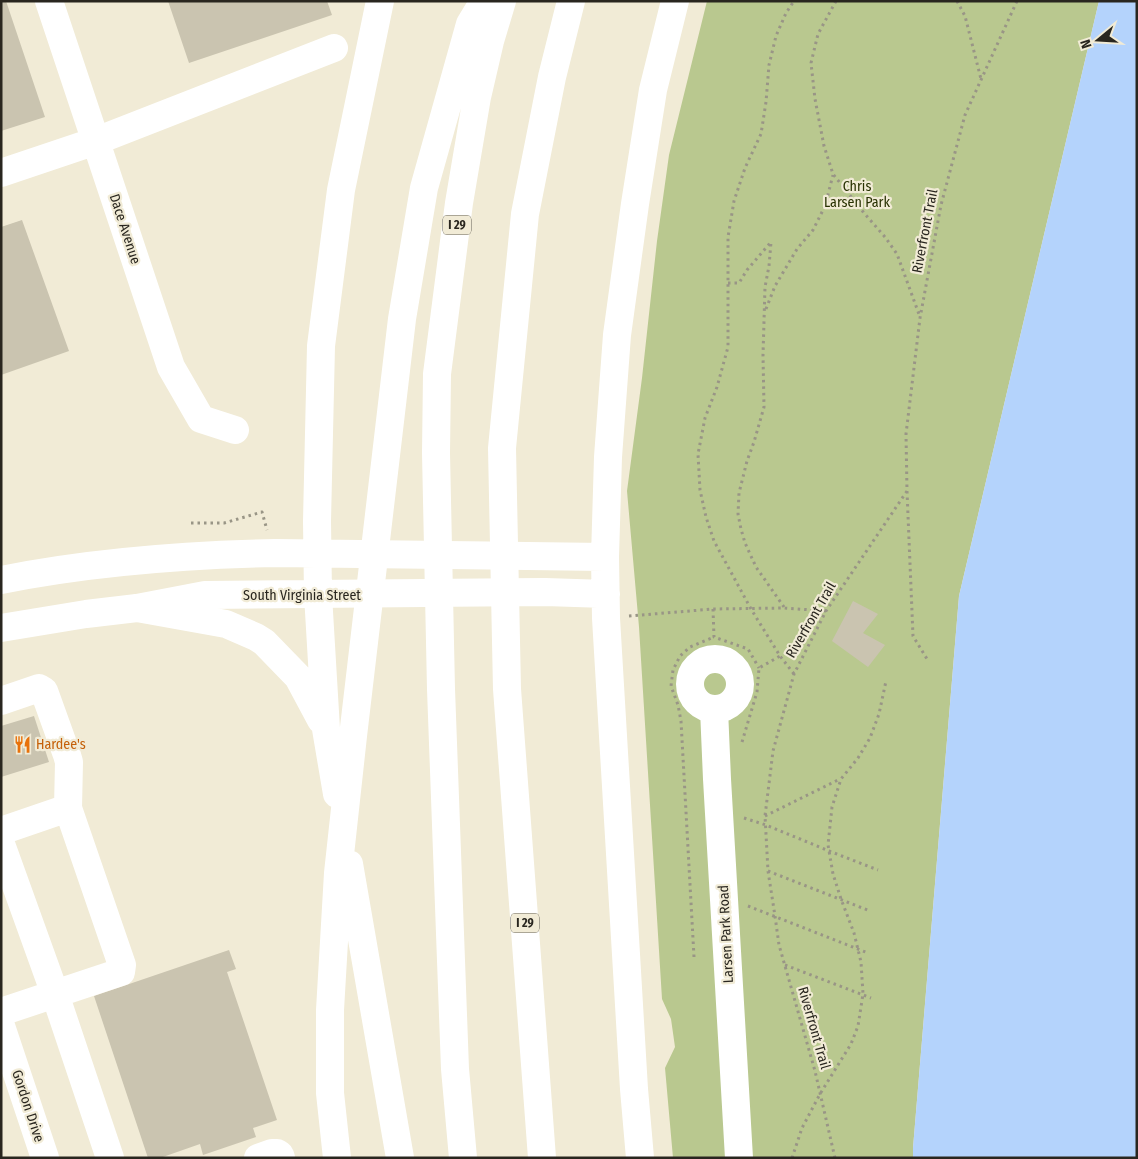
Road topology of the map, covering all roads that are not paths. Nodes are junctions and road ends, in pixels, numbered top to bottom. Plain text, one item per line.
1 (49, 1) edge
2 (380, 1) edge
3 (484, 1) edge
4 (502, 1) edge
5 (571, 1) edge
6 (675, 1) edge
7 (334, 48) dead end
8 (96, 141) junction
9 (1, 173) edge
10 (235, 430) dead end
11 (316, 554) junction
12 (605, 557) junction
13 (1, 580) edge
14 (606, 594) junction
15 (318, 595) junction
16 (137, 608) junction
17 (1, 628) edge
18 (1, 701) edge
19 (714, 709) dead end
20 (326, 729) junction
21 (68, 808) junction
22 (1, 831) edge
23 (1, 844) edge
24 (12, 909) edge
25 (55, 994) junction
26 (1, 1012) edge
27 (1, 1026) edge
28 (45, 1158) edge
29 (110, 1158) edge
30 (258, 1158) edge
31 (281, 1158) edge
32 (337, 1158) edge
33 (400, 1158) edge
34 (463, 1158) edge
35 (542, 1158) edge
36 (640, 1158) edge
37 (739, 1158) edge

1 - 8 main road, Dace Avenue
2 - 11 main road
3 - 32 main road
4 - 34 main road, I 29
5 - 35 main road, I 29
6 - 12 main road
7 - 8 main road
8 - 9 main road
8 - 10 main road, Dace Avenue
11 - 12 main road
11 - 13 main road
11 - 15 main road
12 - 14 main road
14 - 15 main road, South Virginia Street
14 - 36 main road
15 - 16 main road, South Virginia Street
15 - 20 main road
16 - 17 main road, South Virginia Street
16 - 20 main road
18 - 21 main road
19 - 37 main road, Larsen Park Road
20 - 33 main road
21 - 22 main road
21 - 25 main road
23 - 24 main road
24 - 25 main road
25 - 26 main road
25 - 29 main road
27 - 28 main road, Gordon Drive
30 - 31 main road

